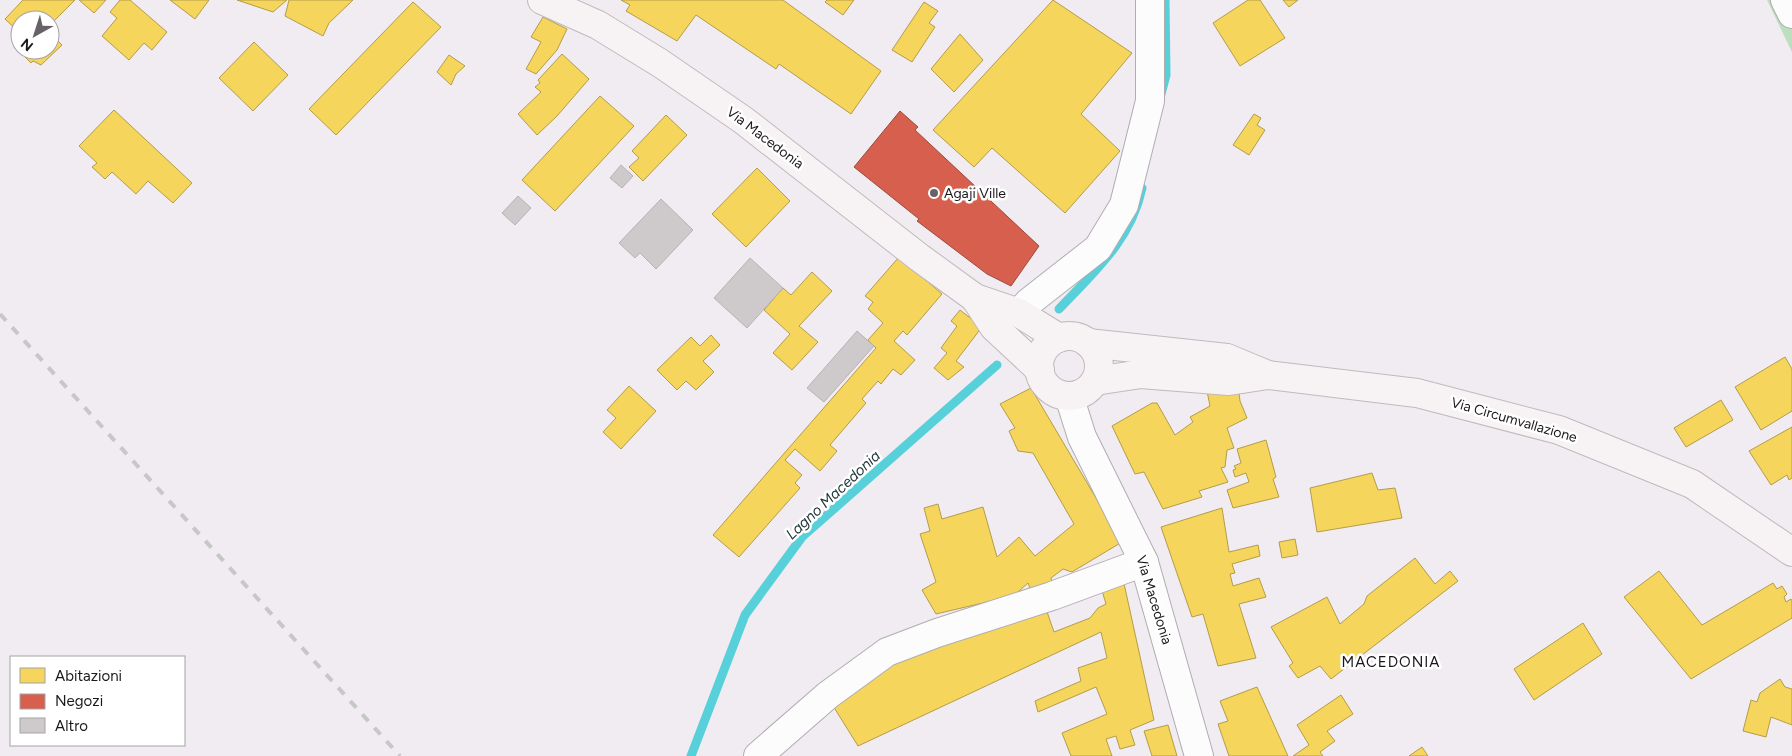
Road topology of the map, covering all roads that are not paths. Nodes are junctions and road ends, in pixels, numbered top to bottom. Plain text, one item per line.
1 (542, 0) edge
2 (1150, 0) edge
3 (1786, 0) edge
4 (1792, 14) edge
5 (975, 298) junction
6 (1019, 313) junction
7 (1059, 338) junction
8 (1088, 344) junction
9 (1040, 370) junction
10 (1268, 376) junction
11 (1095, 381) junction
12 (1069, 396) junction
13 (1792, 552) edge
14 (1144, 562) junction
15 (758, 756) edge
16 (1199, 756) edge

1 - 5 main road, Via Macedonia
2 - 6 street
3 - 4 street
5 - 6 main road, Via Macedonia
5 - 9 main road, Via Macedonia
6 - 7 main road, Via Macedonia
7 - 8 main road
7 - 9 main road
8 - 10 main road, Via Circumvallazione
8 - 11 main road
9 - 12 main road
10 - 11 main road, Via Circumvallazione
10 - 13 main road, Via Circumvallazione
11 - 12 main road
12 - 14 street, Via Macedonia
14 - 15 street
14 - 16 street, Via Macedonia

